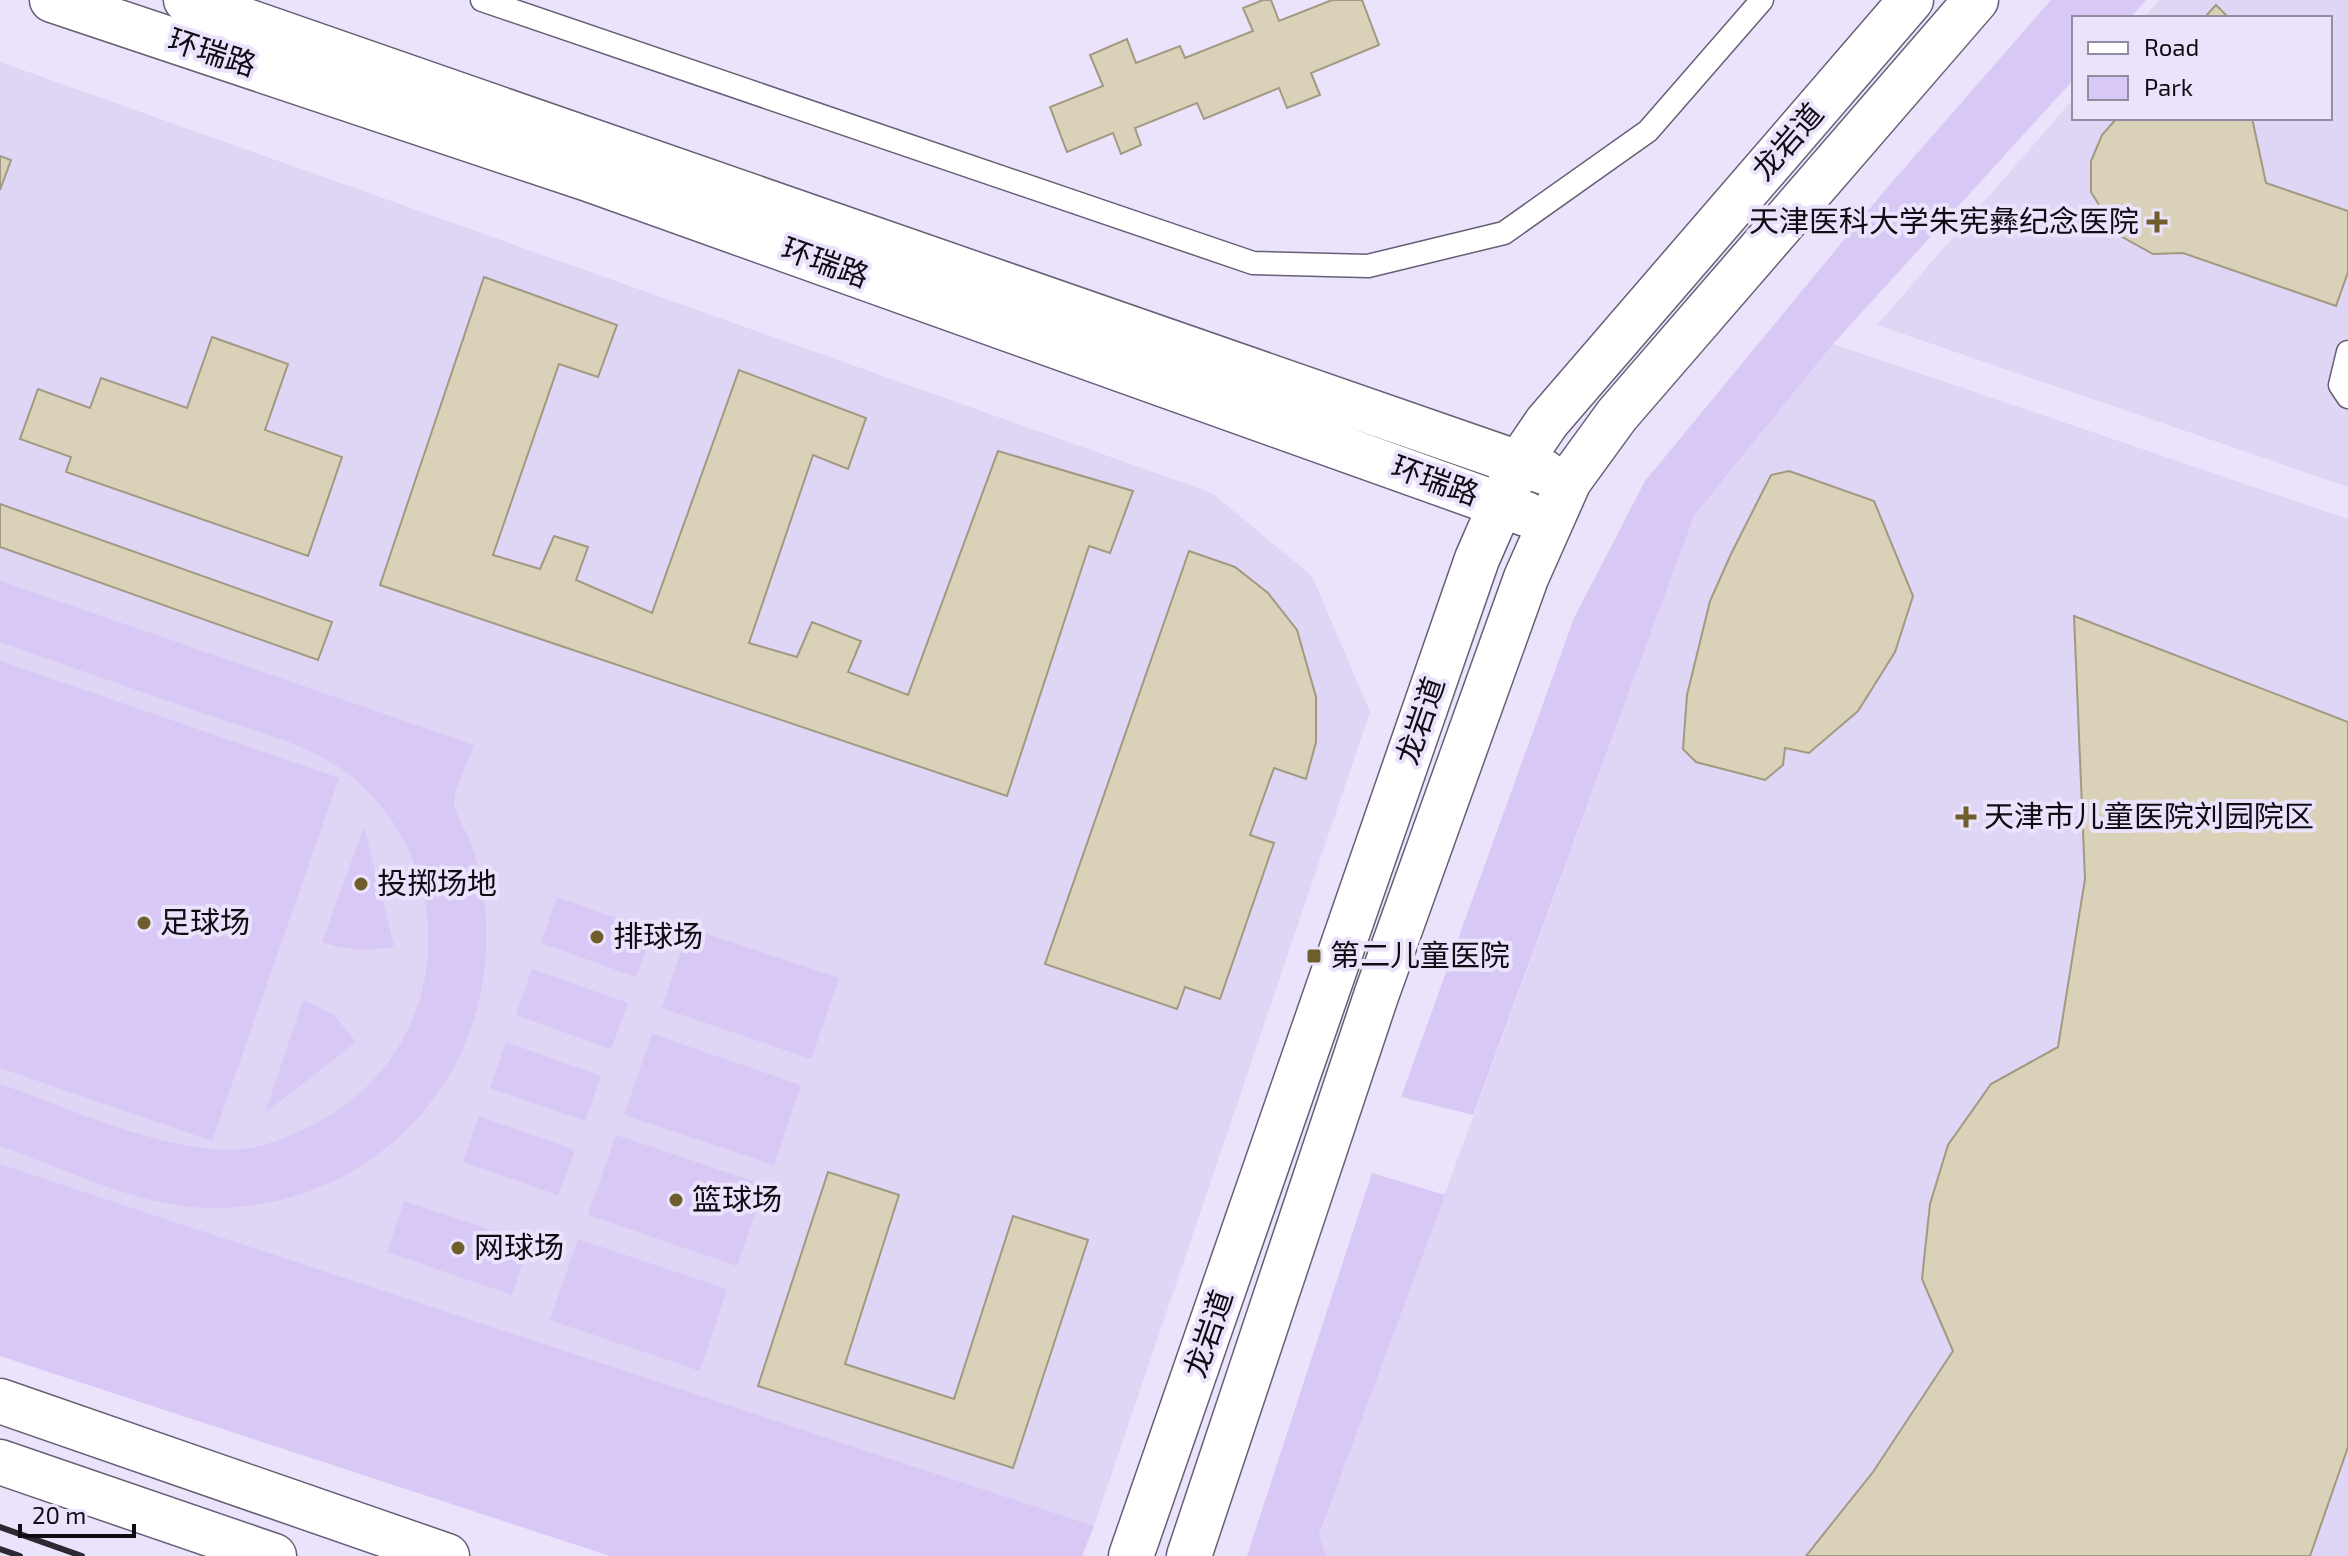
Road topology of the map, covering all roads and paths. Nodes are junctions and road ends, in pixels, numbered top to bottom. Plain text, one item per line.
1 (52, 0) edge
2 (186, 0) edge
3 (482, 0) edge
4 (1762, 0) edge
5 (1911, 0) edge
6 (1976, 0) edge
7 (2348, 352) edge
8 (2348, 397) edge
9 (1519, 463) junction
10 (1569, 481) junction
11 (1500, 505) junction
12 (1551, 522) junction
13 (0, 1401) edge
14 (0, 1462) edge
15 (274, 1556) edge
16 (447, 1556) edge
17 (1131, 1556) edge
18 (1189, 1556) edge

1 - 11 main road, 环瑞路
2 - 9 main road, 环瑞路
3 - 4 lane
5 - 9 main road, 龙岩道
6 - 10 main road
7 - 8 lane
9 - 10 main road, 环瑞路
9 - 11 main road, 龙岩道
10 - 12 main road
11 - 12 main road, 环瑞路
11 - 17 main road, 龙岩道
12 - 18 main road, 龙岩道
13 - 16 main road
14 - 15 main road

